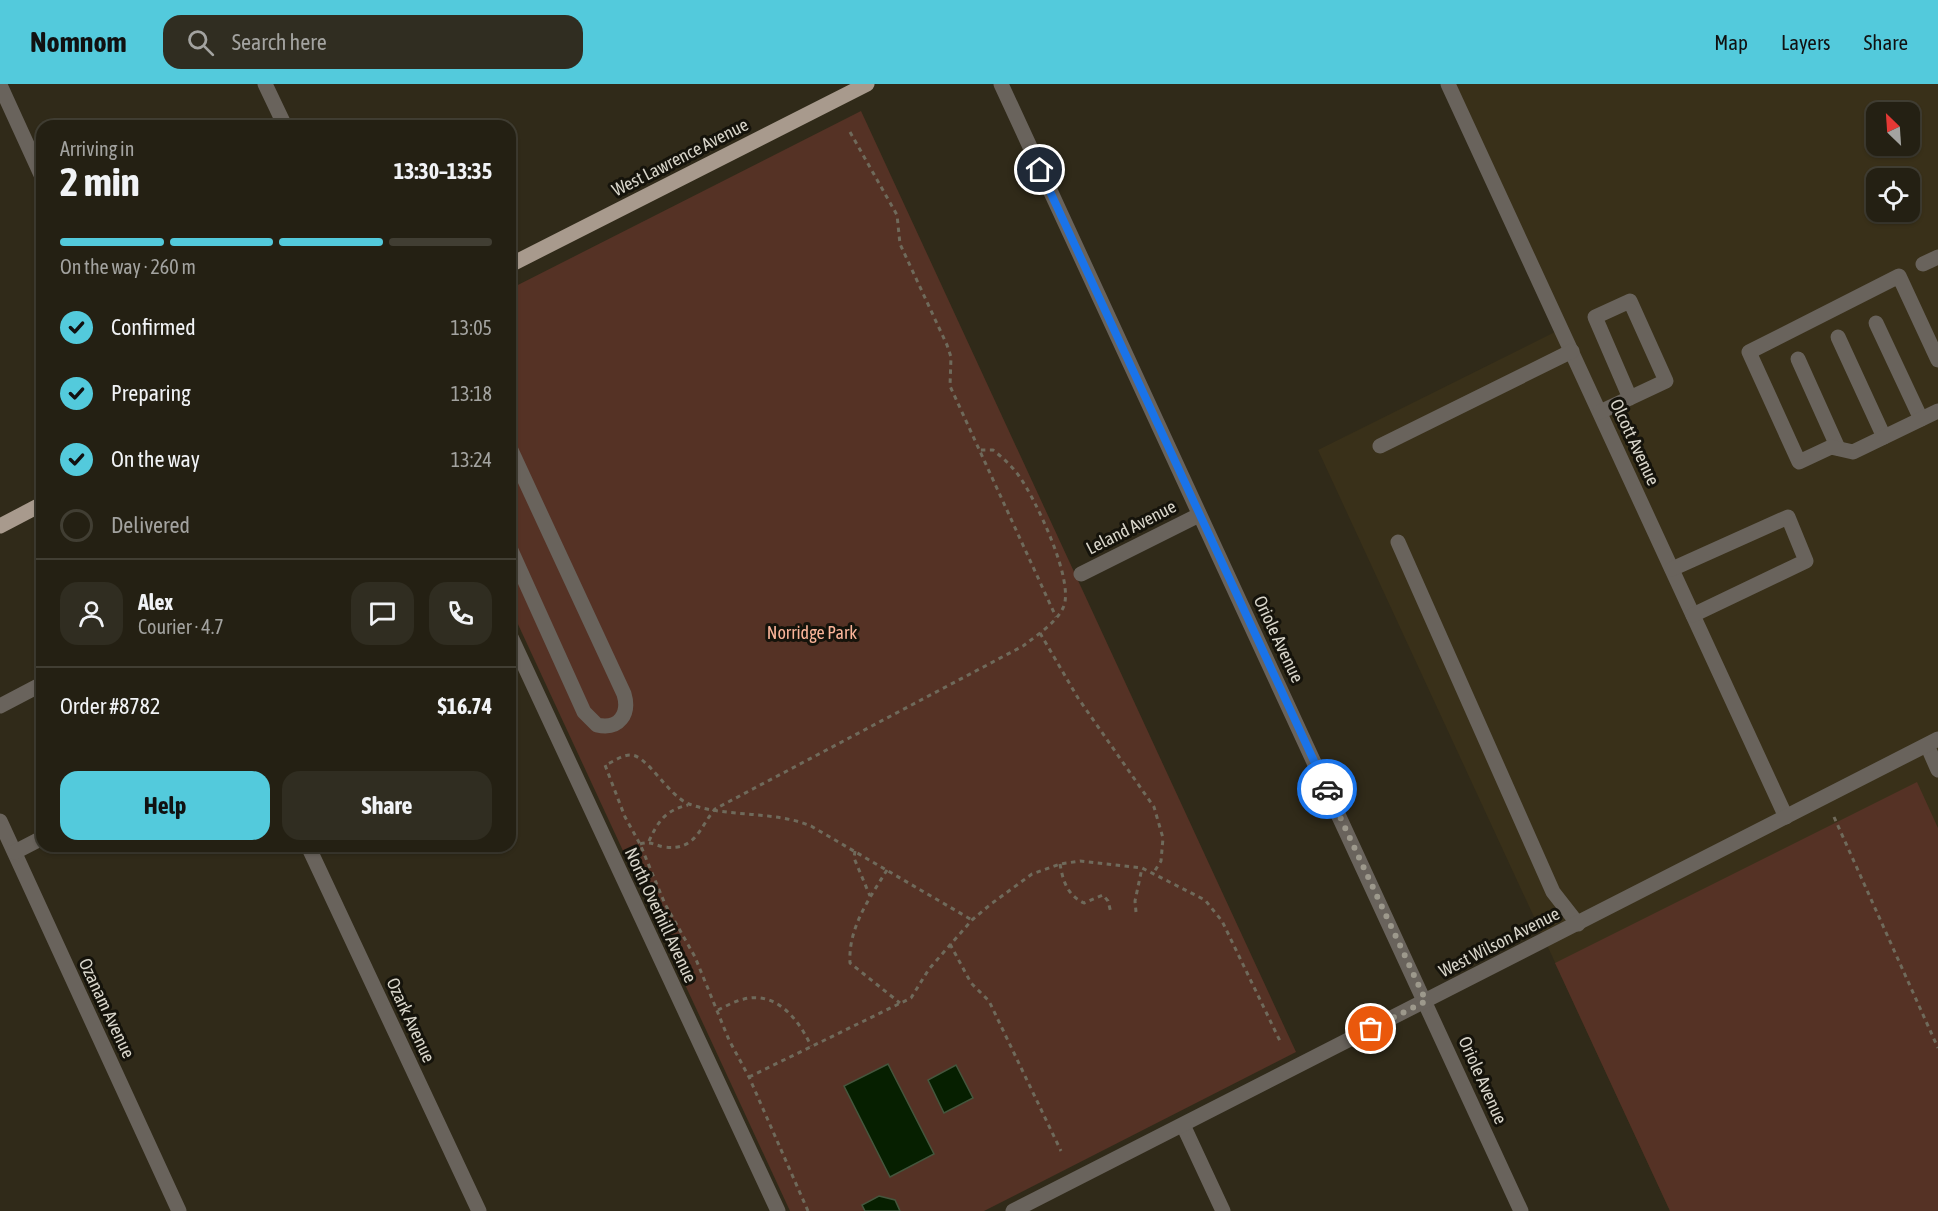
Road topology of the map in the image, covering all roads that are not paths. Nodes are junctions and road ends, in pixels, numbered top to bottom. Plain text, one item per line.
1 (266, 84) edge
2 (1001, 84) edge
3 (1448, 84) edge
4 (0, 85) edge
5 (859, 86) edge
6 (282, 120) edge
7 (36, 164) edge
8 (1938, 257) edge
9 (516, 262) edge
10 (1923, 264) dead end
11 (1876, 323) dead end
12 (1838, 337) dead end
13 (1572, 351) junction
14 (1798, 360) dead end
15 (1938, 360) edge
16 (1630, 398) junction
17 (1938, 411) edge
18 (1600, 412) junction
19 (1921, 419) junction
20 (1884, 437) junction
21 (1380, 446) dead end
22 (1838, 448) junction
23 (516, 461) edge
24 (36, 507) edge
25 (1199, 515) junction
26 (0, 526) edge
27 (1398, 542) dead end
28 (516, 561) edge
29 (1672, 569) junction
30 (1081, 574) dead end
31 (1693, 615) junction
32 (516, 648) edge
33 (36, 687) edge
34 (0, 706) edge
35 (1932, 742) edge
36 (1938, 770) edge
37 (1786, 817) junction
38 (0, 820) edge
39 (36, 841) edge
40 (15, 852) junction
41 (311, 852) edge
42 (1578, 924) junction
43 (1426, 1001) junction
44 (1183, 1125) junction
45 (179, 1211) edge
46 (479, 1211) edge
47 (778, 1211) edge
48 (1013, 1211) edge
49 (1223, 1211) edge
50 (1521, 1211) edge

1 - 6 street
2 - 25 street, Oriole Avenue
3 - 13 street, Olcott Avenue
4 - 7 street
5 - 9 main road, West Lawrence Avenue
8 - 10 street
11 - 19 street
12 - 20 street
13 - 18 street, Olcott Avenue
13 - 21 street
14 - 22 street
15 - 22 street
16 - 16 street
16 - 18 street
17 - 19 street
18 - 29 street, Olcott Avenue
19 - 20 street
20 - 22 street
23 - 28 street
24 - 26 main road
25 - 30 street, Leland Avenue
25 - 43 street, Oriole Avenue
27 - 42 street
29 - 31 street, Olcott Avenue
29 - 31 street
31 - 37 street, Olcott Avenue
32 - 47 street, North Overhill Avenue
33 - 34 street
35 - 36 street
35 - 37 street, West Wilson Avenue
37 - 42 street, West Wilson Avenue
38 - 40 street, Ozanam Avenue
39 - 40 street
40 - 45 street, Ozanam Avenue
41 - 46 street, Ozark Avenue
42 - 43 street, West Wilson Avenue
43 - 44 street, West Wilson Avenue
43 - 50 street, Oriole Avenue
44 - 48 street, West Wilson Avenue
44 - 49 street

